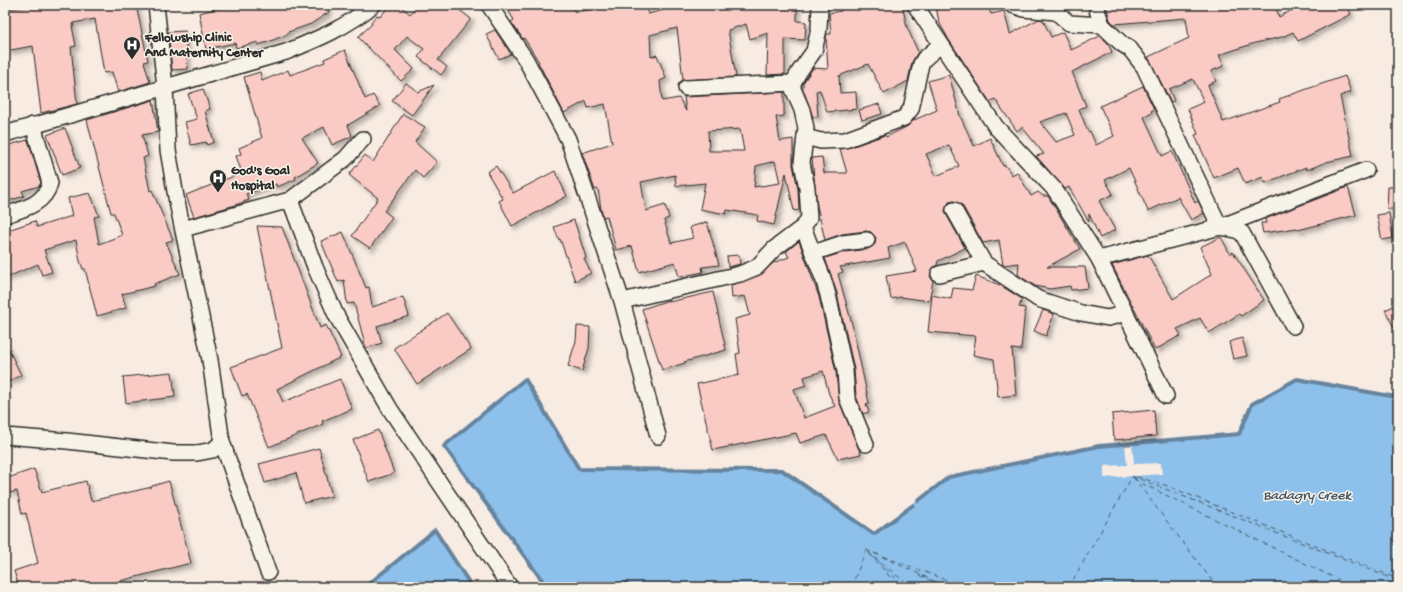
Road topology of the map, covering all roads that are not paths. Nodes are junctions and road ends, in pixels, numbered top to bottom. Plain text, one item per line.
1 (156, 5) edge
2 (373, 5) edge
3 (489, 5) edge
4 (820, 5) edge
5 (1012, 5) edge
6 (1097, 5) edge
7 (918, 6) edge
8 (1102, 25) junction
9 (940, 45) junction
10 (793, 83) junction
11 (165, 87) junction
12 (686, 88) dead end
13 (33, 125) junction
14 (5, 134) edge
15 (805, 137) junction
16 (363, 139) dead end
17 (1366, 170) dead end
18 (290, 200) junction
19 (954, 210) dead end
20 (5, 216) edge
21 (1220, 226) junction
22 (803, 227) junction
23 (183, 229) junction
24 (867, 240) dead end
25 (813, 253) junction
26 (1099, 259) junction
27 (984, 263) junction
28 (939, 274) dead end
29 (622, 301) junction
30 (1126, 313) junction
31 (1293, 326) dead end
32 (1166, 396) dead end
33 (5, 436) edge
34 (658, 436) dead end
35 (222, 442) junction
36 (866, 444) dead end
37 (268, 572) dead end
38 (510, 587) edge

1 - 11 street
2 - 11 street
3 - 29 street
4 - 10 street
5 - 8 street
6 - 8 street
7 - 9 street
8 - 21 street
9 - 15 street
9 - 26 street
10 - 12 street
10 - 15 street
11 - 13 street
11 - 23 street
13 - 14 street
13 - 20 street
15 - 22 street
16 - 18 street
17 - 21 street
18 - 23 street
18 - 38 street
19 - 27 street
21 - 26 street
21 - 31 street
22 - 25 street
22 - 29 street
23 - 35 street
24 - 25 street
25 - 36 street
26 - 30 street
27 - 28 street
27 - 30 street
29 - 34 street
30 - 32 street
33 - 35 street
35 - 37 street

